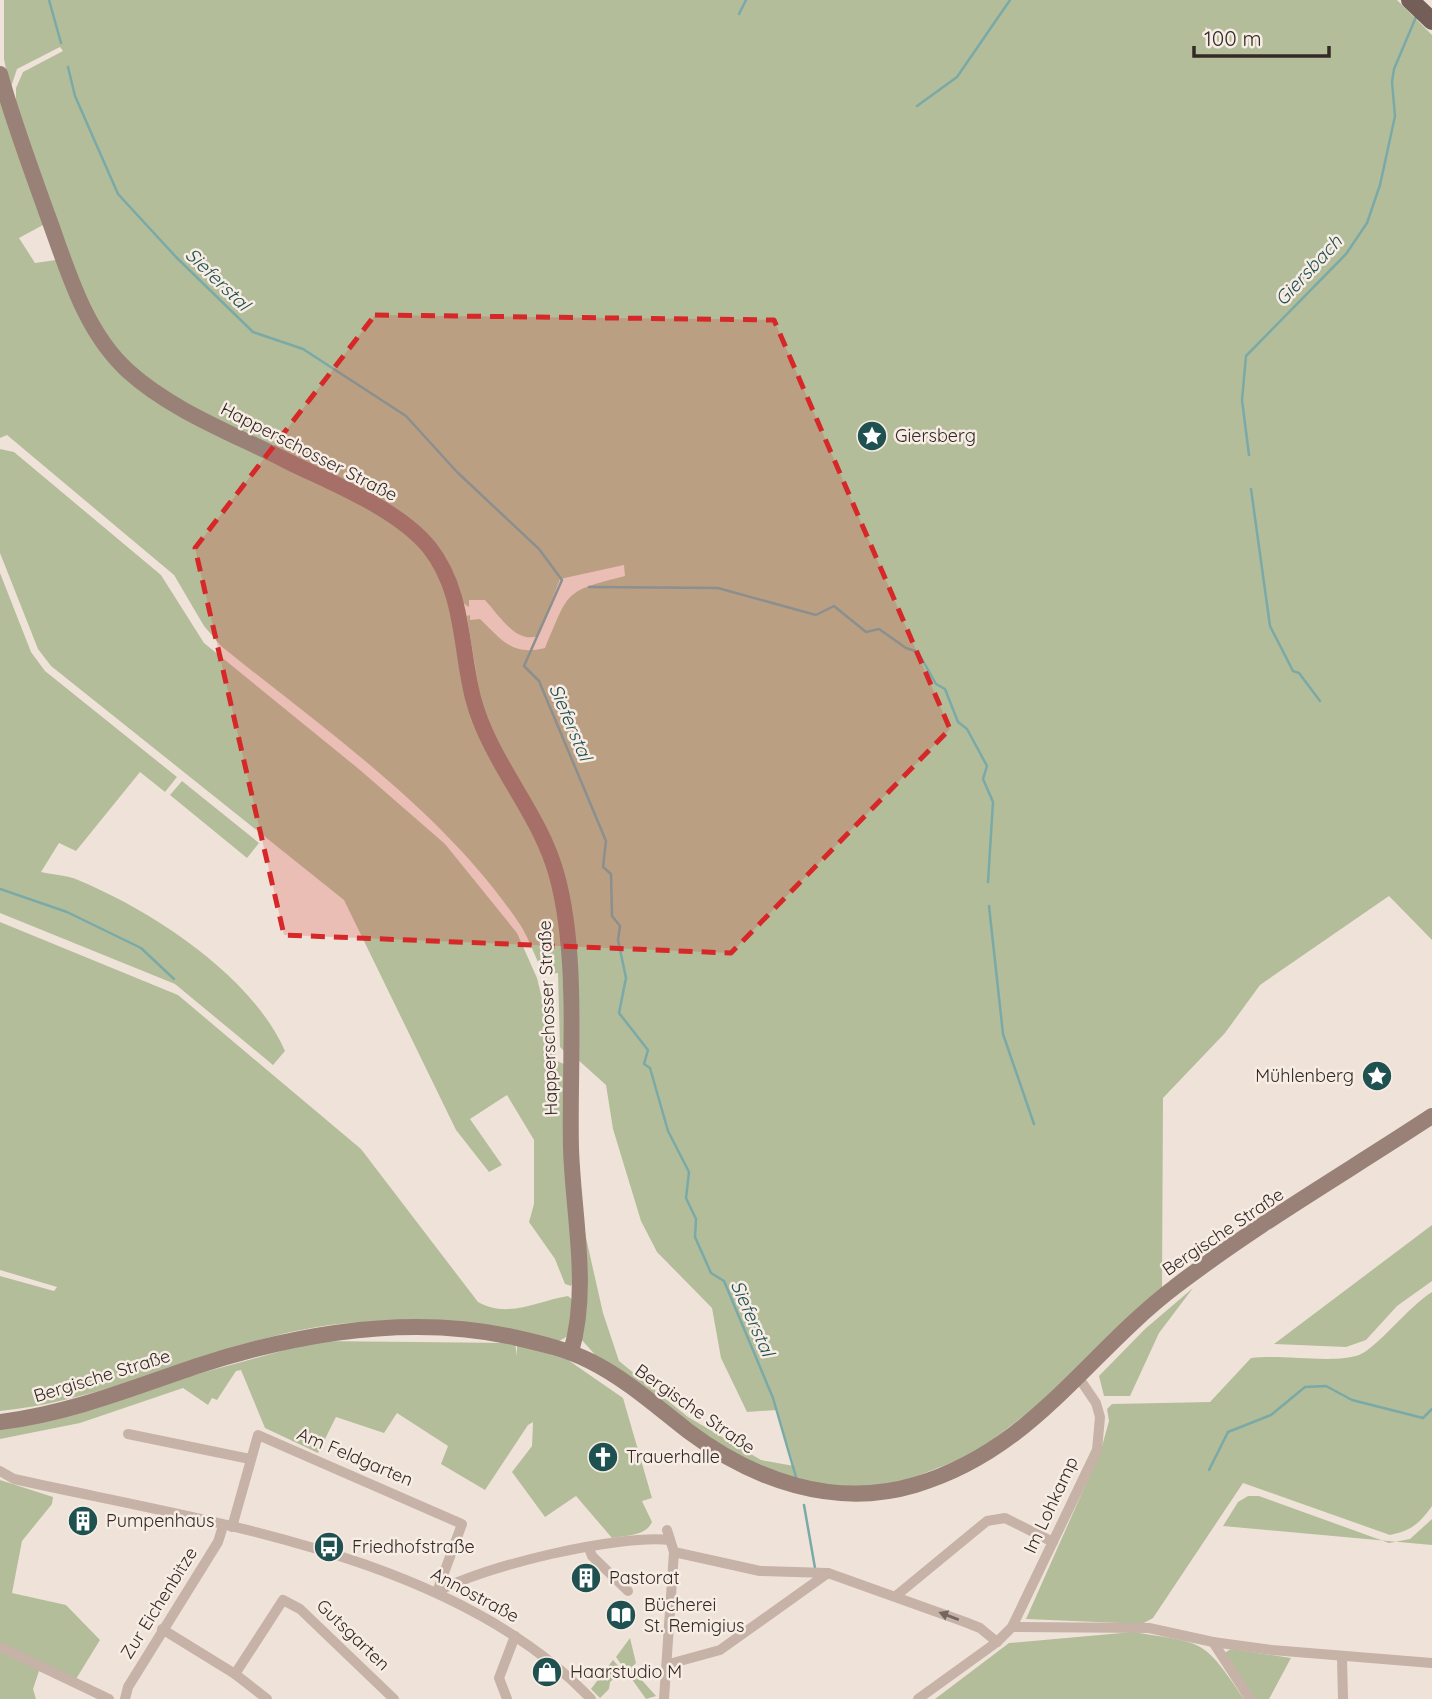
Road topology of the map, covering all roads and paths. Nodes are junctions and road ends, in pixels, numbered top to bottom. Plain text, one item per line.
1 (1410, 0) edge
2 (1432, 21) edge
3 (0, 74) edge
4 (1432, 1116) edge
5 (571, 1352) junction
6 (1079, 1378) junction
7 (0, 1422) edge
8 (128, 1434) dead end
9 (250, 1460) junction
10 (0, 1471) edge
11 (228, 1527) junction
12 (1053, 1542) junction
13 (589, 1548) junction
14 (674, 1552) junction
15 (828, 1573) junction
16 (628, 1591) dead end
17 (437, 1592) junction
18 (897, 1595) junction
19 (1012, 1627) junction
20 (162, 1629) junction
21 (515, 1636) junction
22 (997, 1642) junction
23 (1213, 1642) junction
24 (0, 1647) edge
25 (1342, 1658) junction
26 (1432, 1662) edge
27 (669, 1664) junction
28 (235, 1674) junction
29 (109, 1699) edge
30 (125, 1699) edge
31 (267, 1699) edge
32 (394, 1699) edge
33 (507, 1699) edge
34 (591, 1699) edge
35 (664, 1699) edge
36 (918, 1699) edge
37 (1250, 1699) edge
38 (1343, 1699) edge

1 - 2 main road
3 - 5 main road, Happerschosser Straße
4 - 6 main road, Bergische Straße
5 - 6 main road, Bergische Straße
5 - 7 main road, Bergische Straße
6 - 12 street, Im Lohkamp
8 - 9 street
9 - 11 street, Am Feldgarten
9 - 17 street, Am Feldgarten
10 - 11 street, Annostraße
11 - 17 street, Annostraße
11 - 20 street, Zur Eichenbitze
12 - 18 street
12 - 19 street, Im Lohkamp
13 - 14 street
13 - 16 street
13 - 17 street
14 - 15 street
14 - 27 street
15 - 18 street
15 - 27 street
17 - 21 street, Annostraße
22 -> 18 street
19 - 22 street, Im Lohkamp
19 - 23 street
20 - 28 street
20 - 30 street, Zur Eichenbitze
21 - 33 street
21 - 34 street, Annostraße
22 - 36 street
23 - 25 street
23 - 37 street
24 - 29 street
25 - 26 street
25 - 38 street
27 - 35 street
28 - 31 street
28 - 32 street, Gutsgarten

